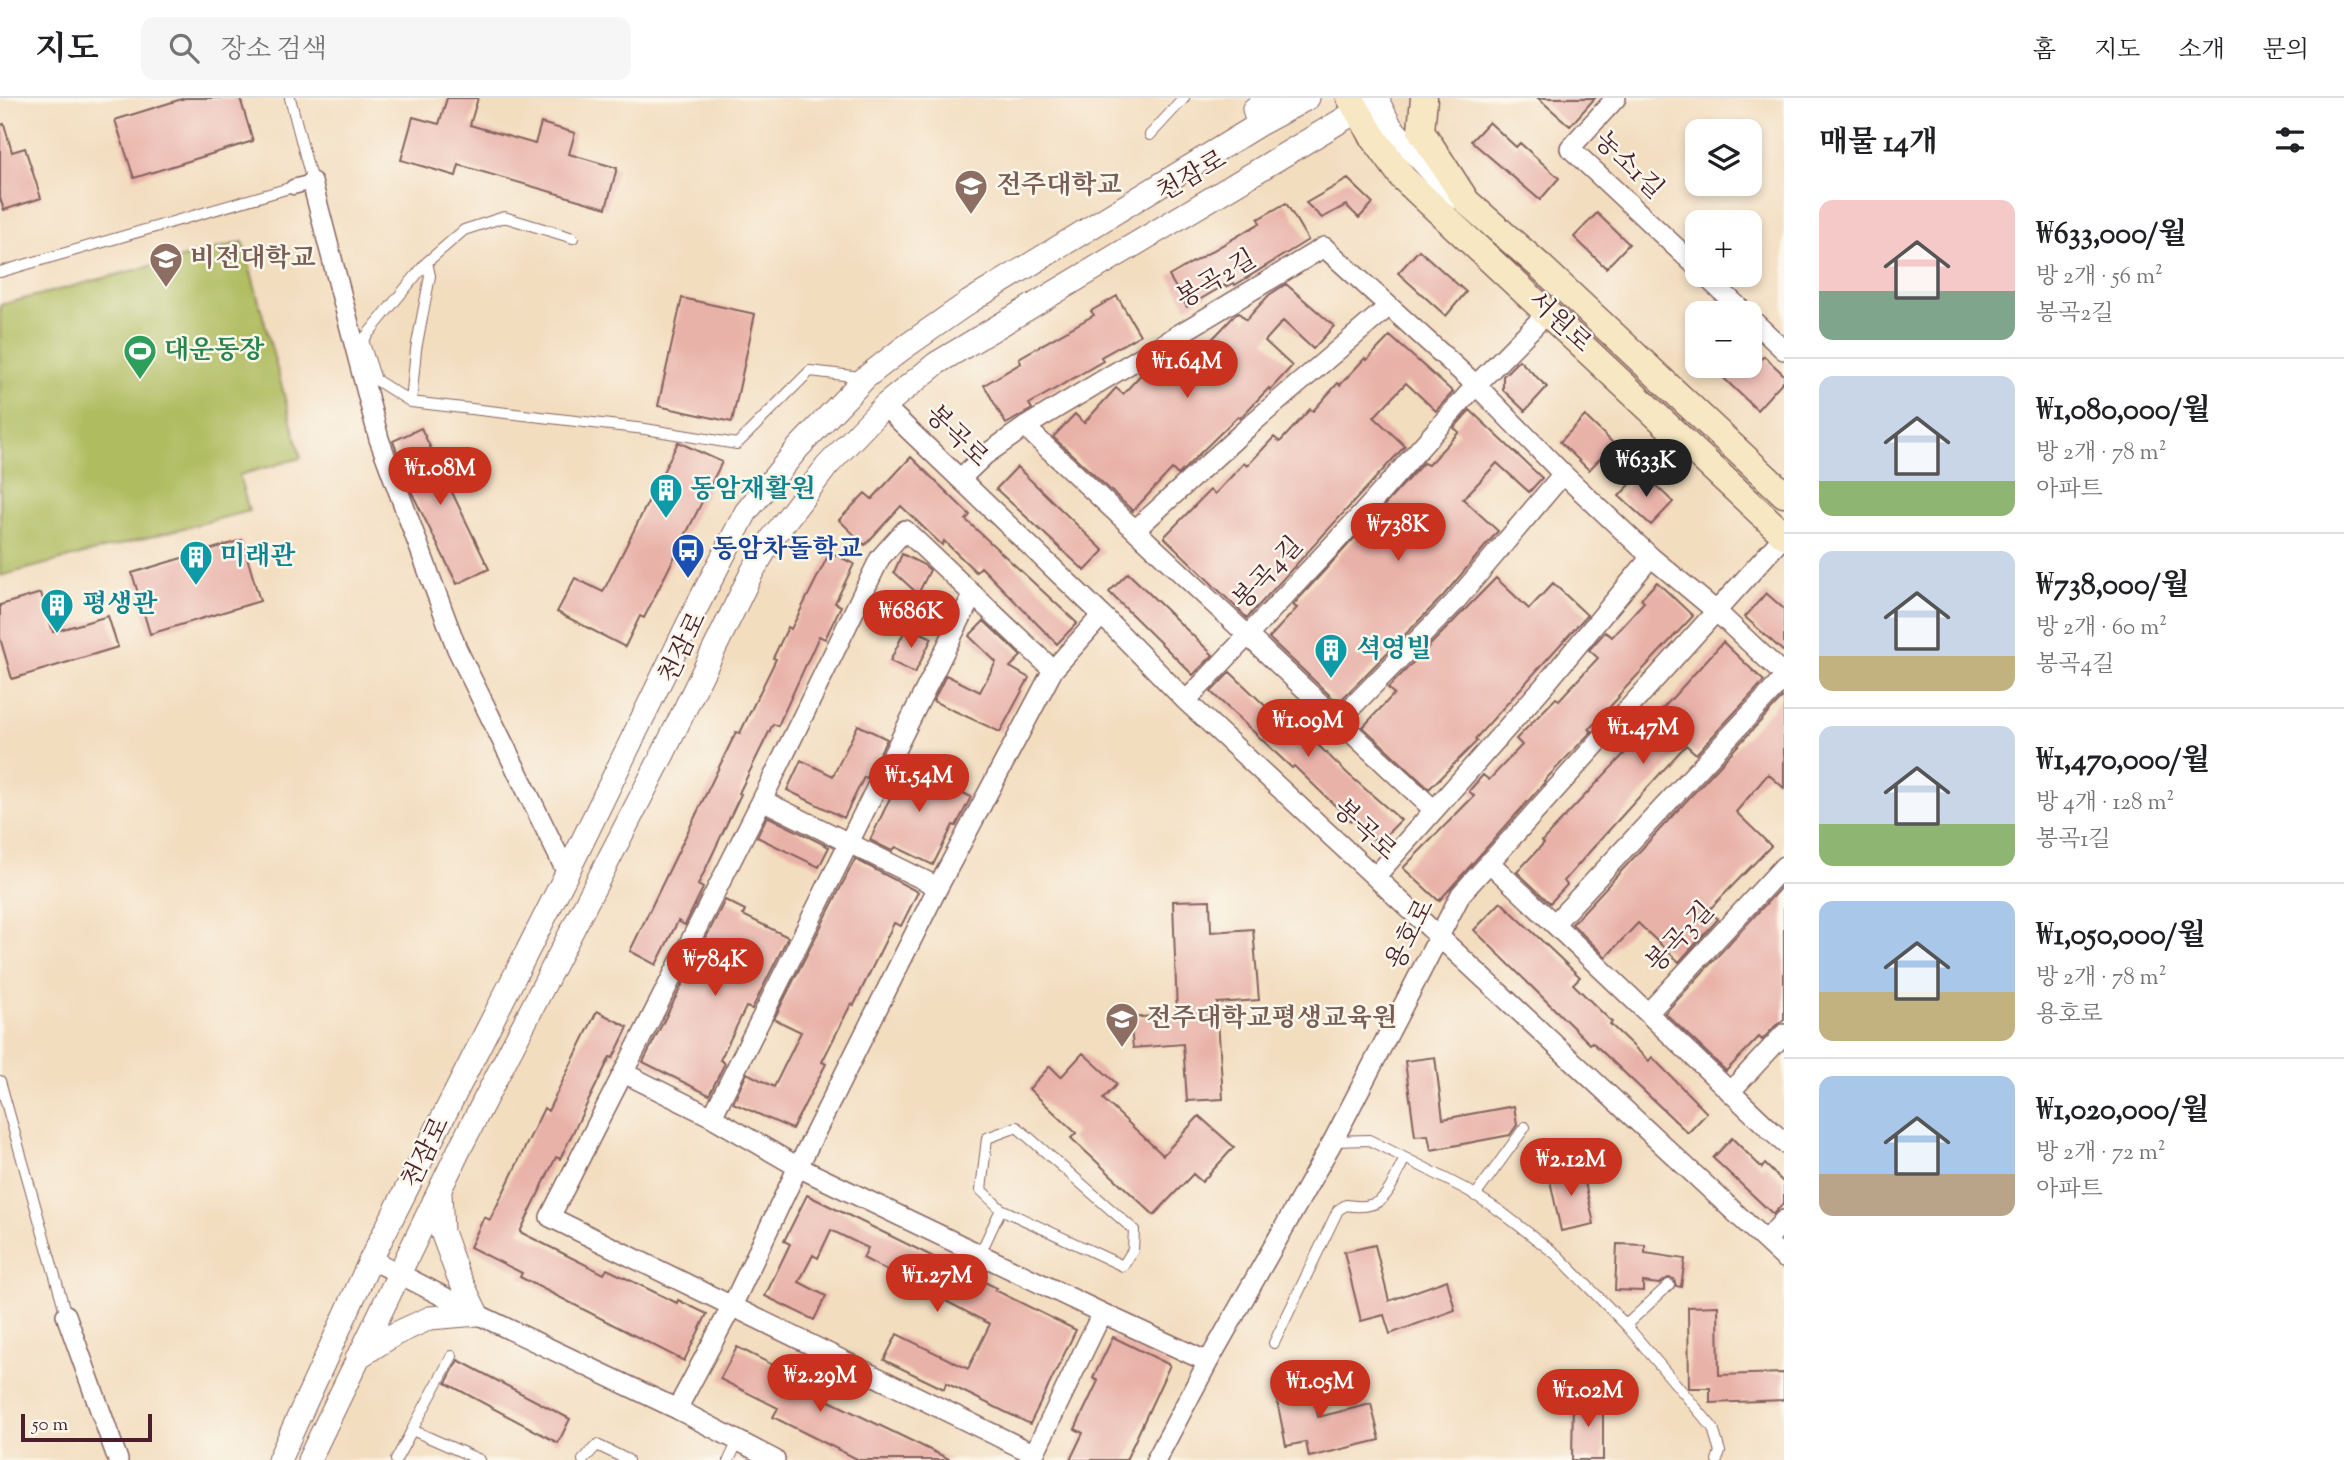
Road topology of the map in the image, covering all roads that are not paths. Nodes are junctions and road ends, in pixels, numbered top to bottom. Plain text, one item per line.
1 (290, 98) edge
2 (1184, 98) edge
3 (1269, 98) edge
4 (1308, 98) edge
5 (1424, 98) edge
6 (1616, 98) edge
7 (1368, 101) edge
8 (1258, 125) junction
9 (1150, 135) dead end
10 (302, 185) junction
11 (1467, 202) junction
12 (573, 238) dead end
13 (1685, 256) edge
14 (427, 262) junction
15 (0, 272) edge
16 (1717, 287) edge
17 (1732, 301) edge
18 (1388, 307) junction
19 (1547, 313) junction
20 (1762, 330) edge
21 (360, 348) junction
22 (1784, 351) edge
23 (865, 378) junction
24 (1476, 385) junction
25 (411, 402) junction
26 (884, 406) junction
27 (1025, 427) junction
28 (1563, 474) junction
29 (961, 478) junction
30 (1784, 494) edge
31 (1135, 530) junction
32 (1784, 535) edge
33 (1651, 557) junction
34 (973, 594) junction
35 (1716, 611) junction
36 (1102, 615) junction
37 (1246, 637) junction
38 (1053, 670) junction
39 (1784, 676) edge
40 (1186, 701) junction
41 (1338, 721) junction
42 (762, 800) junction
43 (1434, 810) junction
44 (849, 842) junction
45 (1489, 862) junction
46 (1784, 866) edge
47 (567, 873) junction
48 (1375, 877) junction
49 (938, 887) junction
50 (1554, 924) junction
51 (1439, 937) junction
52 (1648, 1013) junction
53 (1784, 1034) edge
54 (624, 1073) junction
55 (0, 1081) edge
56 (1730, 1091) junction
57 (712, 1117) junction
58 (1525, 1128) dead end
59 (1334, 1142) junction
60 (1784, 1143) edge
61 (1405, 1158) junction
62 (798, 1167) junction
63 (440, 1190) junction
64 (1475, 1196) junction
65 (1001, 1209) junction
66 (1784, 1220) edge
67 (1766, 1241) junction
68 (980, 1254) junction
69 (1784, 1258) edge
70 (371, 1259) junction
71 (399, 1273) junction
72 (1669, 1285) dead end
73 (732, 1306) junction
74 (1102, 1313) junction
75 (477, 1314) junction
76 (66, 1315) joint
77 (1626, 1325) junction
78 (1275, 1343) dead end
79 (452, 1356) dead end
80 (357, 1359) junction
81 (1208, 1362) junction
82 (677, 1409) junction
83 (412, 1430) junction
84 (738, 1441) junction
85 (118, 1460) edge
86 (279, 1460) edge
87 (309, 1460) edge
88 (396, 1460) edge
89 (480, 1460) edge
90 (583, 1460) edge
91 (628, 1460) edge
92 (729, 1460) edge
93 (775, 1460) edge
94 (1156, 1460) edge
95 (1717, 1460) edge

1 - 10 lane
2 - 9 lane
3 - 8 street
4 - 8 street, 천잠로
5 - 11 main road
6 - 13 street, 농소1길
7 - 11 street, 서원로
7 - 19 main road, 서원로
7 - 26 street, 천잠로
8 - 23 street, 천잠로
10 - 15 lane
10 - 21 street
11 - 30 main road, 서원로
12 - 14 lane
14 - 21 lane
14 - 25 lane
16 - 17 street
18 - 24 street, 봉곡2길
18 - 27 street, 봉곡2길
18 - 31 street
19 - 24 street
19 - 32 main road, 서원로
20 - 22 street
21 - 25 lane
21 - 47 street
23 - 25 lane
23 - 47 street, 천잠로
24 - 28 street, 봉곡2길
24 - 37 street, 봉곡4길
26 - 29 street, 봉곡로
26 - 63 street, 천잠로
27 - 29 street, 봉곡2길
27 - 31 street, 봉곡4길
28 - 33 street, 봉곡2길
28 - 41 street
29 - 36 street, 봉곡로
31 - 37 street, 봉곡4길
32 - 35 street, 용호로
33 - 35 street, 봉곡2길
33 - 43 street
34 - 38 street
34 - 42 street
34 - 44 street
35 - 39 street, 봉곡2길
35 - 45 street, 용호로
36 - 38 street
36 - 40 street, 봉곡로
37 - 40 street
37 - 41 street, 봉곡4길
38 - 49 street
39 - 50 street
40 - 48 street, 봉곡로
41 - 43 street, 봉곡4길
42 - 44 street
42 - 54 street
43 - 48 street
44 - 49 street
44 - 57 street
45 - 50 street, 봉곡3길
45 - 51 street, 용호로
46 - 52 street, 봉곡3길
47 - 70 street, 천잠로
48 - 51 street, 봉곡로
49 - 62 street
50 - 52 street, 봉곡3길
51 - 59 street, 용호로
51 - 67 street, 봉곡로
52 - 56 street, 봉곡3길
53 - 56 street
54 - 57 street
54 - 73 street
55 - 76 lane
56 - 60 street, 봉곡3길
57 - 62 street
58 - 64 lane
59 - 61 lane
59 - 81 street, 용호로
61 - 64 lane
61 - 78 lane
62 - 68 street
62 - 73 street
63 - 71 street, 천잠로
63 - 75 street
64 - 77 lane
65 - 65 lane
65 - 68 lane
66 - 67 street
67 - 69 street, 봉곡로
68 - 74 street
70 - 71 street
70 - 86 street, 천잠로
71 - 75 street
71 - 80 street, 천잠로
72 - 77 lane
73 - 74 street
73 - 82 street
74 - 81 street
75 - 80 street
75 - 82 street
76 - 85 street
77 - 95 lane
79 - 83 lane
80 - 87 street, 천잠로
81 - 94 street, 용호로
82 - 84 street
83 - 88 lane
83 - 89 lane
84 - 92 lane
84 - 93 street
90 - 91 lane

